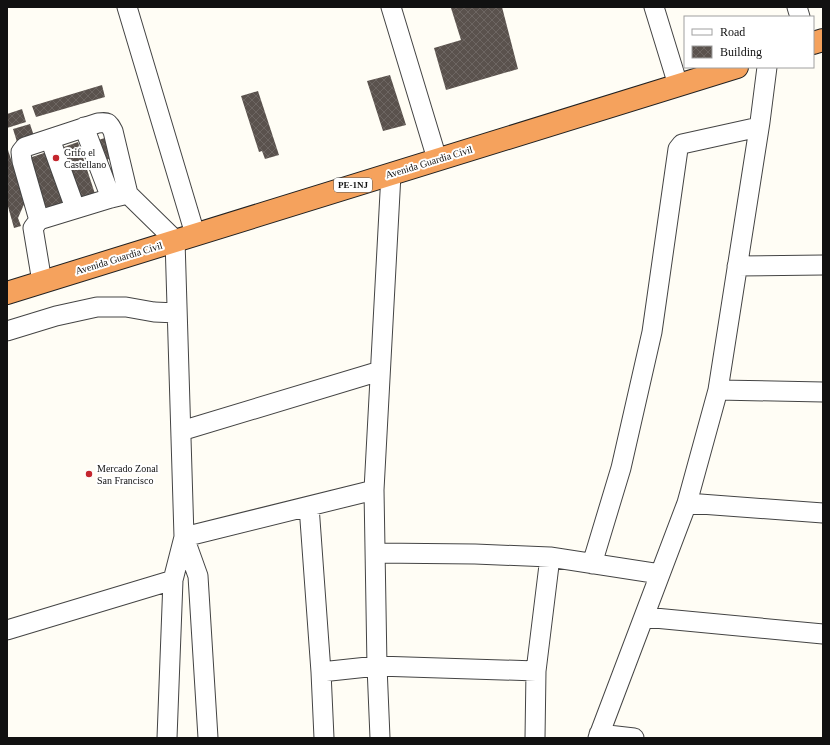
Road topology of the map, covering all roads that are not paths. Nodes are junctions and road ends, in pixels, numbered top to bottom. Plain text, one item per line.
1 (127, 7) edge
2 (391, 7) edge
3 (654, 7) edge
4 (734, 68) edge
5 (767, 68) edge
6 (678, 85) junction
7 (84, 127) junction
8 (759, 127) junction
9 (50, 139) junction
10 (437, 160) junction
11 (391, 174) junction
12 (120, 196) junction
13 (75, 208) junction
14 (39, 220) junction
15 (185, 237) junction
16 (823, 265) edge
17 (737, 266) junction
18 (42, 282) junction
19 (7, 293) edge
20 (177, 313) junction
21 (7, 331) edge
22 (380, 371) junction
23 (718, 390) junction
24 (823, 392) edge
25 (181, 431) junction
26 (374, 490) junction
27 (687, 502) junction
28 (309, 506) junction
29 (823, 513) edge
30 (184, 537) junction
31 (376, 553) junction
32 (550, 557) junction
33 (592, 564) junction
34 (660, 574) junction
35 (173, 580) junction
36 (644, 617) junction
37 (7, 630) edge
38 (823, 634) edge
39 (377, 666) junction
40 (536, 671) junction
41 (321, 672) junction
42 (599, 736) edge
43 (167, 738) edge
44 (208, 738) edge
45 (324, 738) edge
46 (380, 738) edge
47 (535, 738) edge
48 (634, 738) edge

1 - 15 street
2 - 10 street
3 - 6 street
4 - 6 highway, Avenida Guardia Civil / PE-1NJ
5 - 8 street
6 - 10 highway, Avenida Guardia Civil / PE-1NJ
7 - 9 street
7 - 12 street
7 - 12 street
8 - 17 street
8 - 33 street
9 - 13 street
9 - 14 street
10 - 11 highway, Avenida Guardia Civil / PE-1NJ
11 - 15 highway, Avenida Guardia Civil / PE-1NJ
11 - 22 street
12 - 13 street
12 - 15 street
13 - 14 street
14 - 18 street
15 - 18 highway, Avenida Guardia Civil / PE-1NJ
15 - 20 street
16 - 17 street
17 - 23 street
18 - 19 highway, Avenida Guardia Civil / PE-1NJ
20 - 21 street
20 - 25 street
22 - 25 street
22 - 26 street
23 - 24 street
23 - 27 street
25 - 30 street
26 - 28 street
26 - 31 street
27 - 29 street
27 - 34 street
28 - 30 street
28 - 41 street
30 - 35 street
30 - 44 street
31 - 32 street
31 - 39 street
32 - 33 street
32 - 40 street
33 - 34 street
34 - 36 street
35 - 37 street
35 - 43 street
36 - 38 street
36 - 42 street
39 - 40 street
39 - 41 street
39 - 46 street
40 - 47 street
41 - 45 street
42 - 48 street

